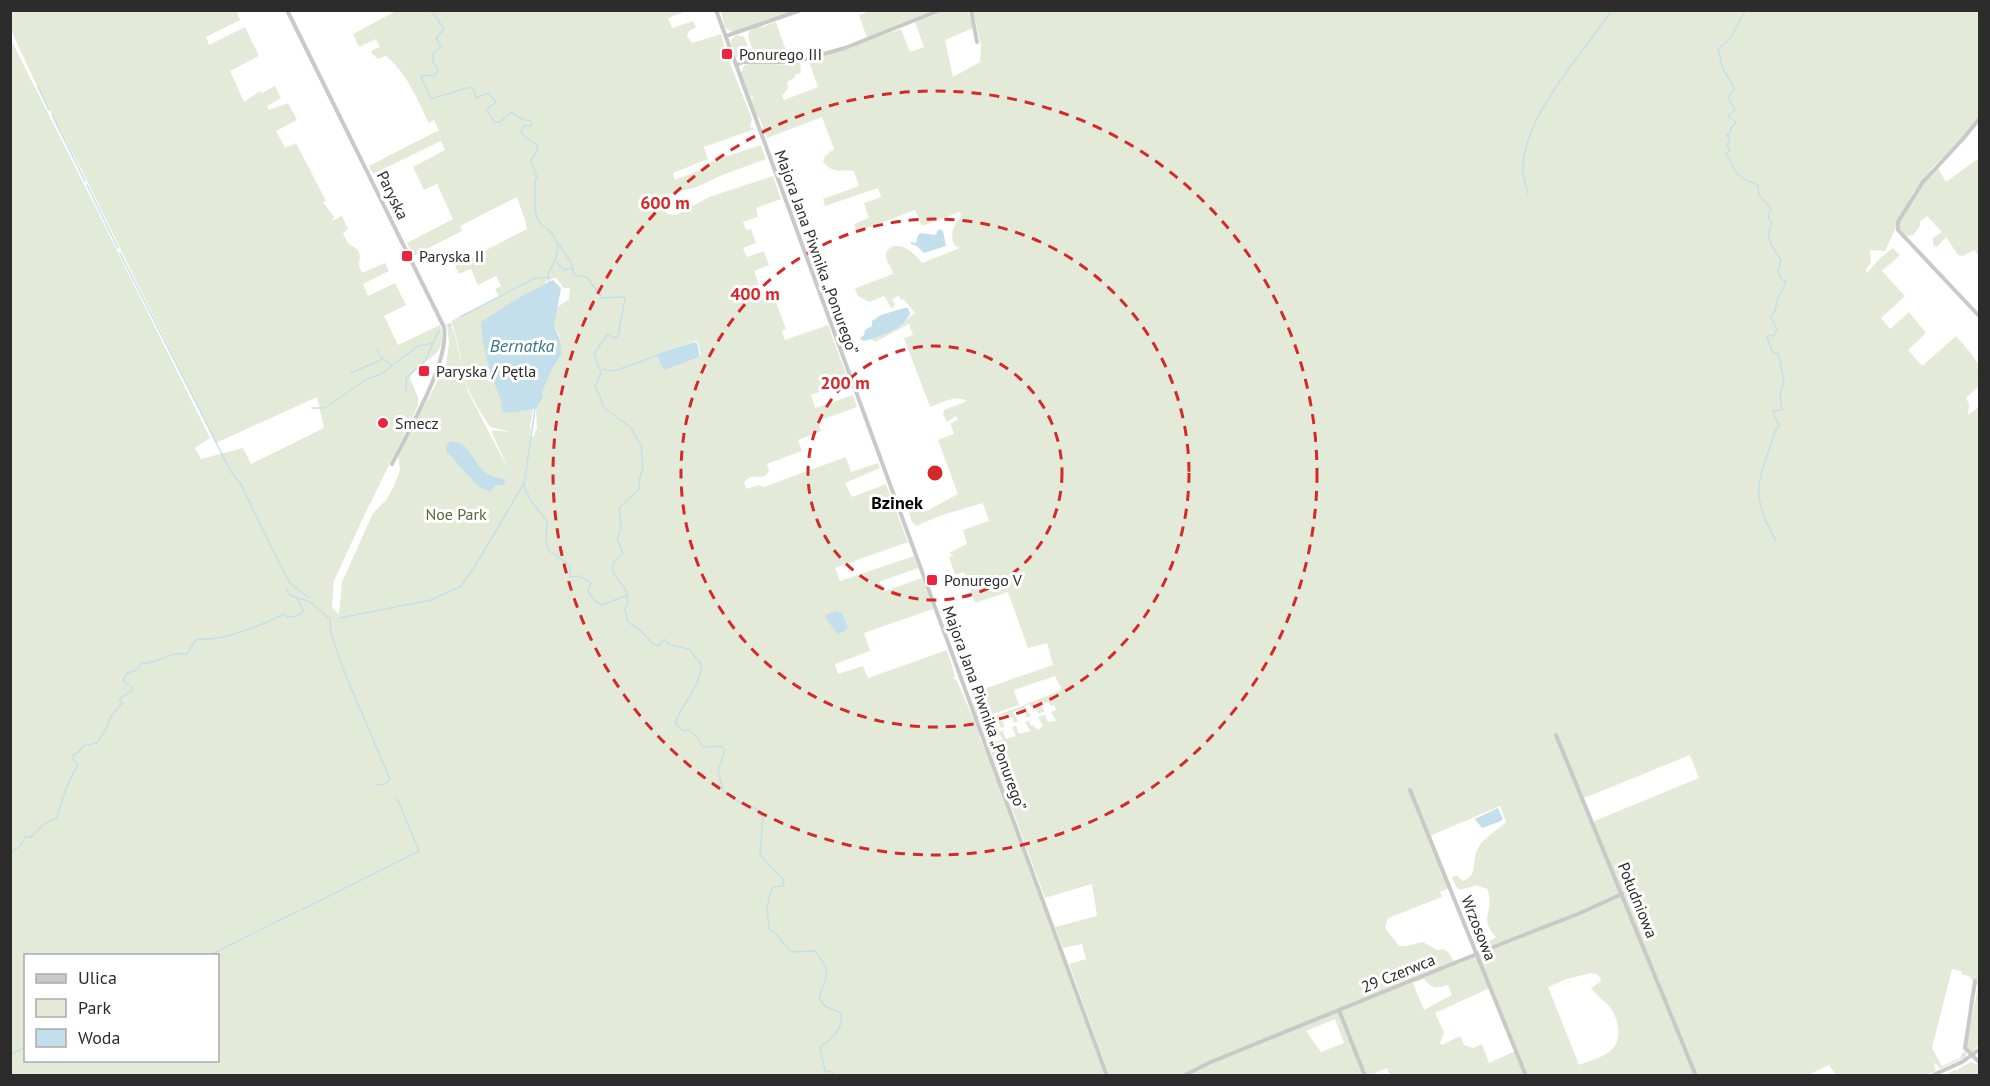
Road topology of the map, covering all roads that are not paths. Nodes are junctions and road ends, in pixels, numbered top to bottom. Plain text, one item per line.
1 (287, 10) edge
2 (716, 10) edge
3 (801, 10) edge
4 (940, 10) edge
5 (971, 10) edge
6 (726, 36) junction
7 (976, 42) dead end
8 (736, 65) junction
9 (1980, 118) edge
10 (1979, 315) edge
11 (392, 464) dead end
12 (1556, 735) dead end
13 (1410, 790) dead end
14 (1622, 894) junction
15 (1477, 954) junction
16 (1975, 981) dead end
17 (1339, 1010) junction
18 (1980, 1049) edge
19 (1972, 1056) junction
20 (1980, 1063) edge
21 (1107, 1076) edge
22 (1184, 1076) edge
23 (1365, 1076) edge
24 (1527, 1076) edge
25 (1696, 1076) edge
26 (1931, 1076) edge

1 - 11 street, Paryska
2 - 6 street, Majora Jana Piwnika „Ponurego”
3 - 6 street
4 - 8 street
5 - 7 street
6 - 8 street, Majora Jana Piwnika „Ponurego”
8 - 21 street, Majora Jana Piwnika „Ponurego”
9 - 10 street
12 - 14 street, Południowa
13 - 15 street, Wrzosowa
14 - 15 street, 29 Czerwca
14 - 25 street, Południowa
15 - 17 street, 29 Czerwca
15 - 24 street, Wrzosowa
16 - 19 street
17 - 22 street, 29 Czerwca
17 - 23 street
18 - 19 street
19 - 20 street
19 - 26 street

